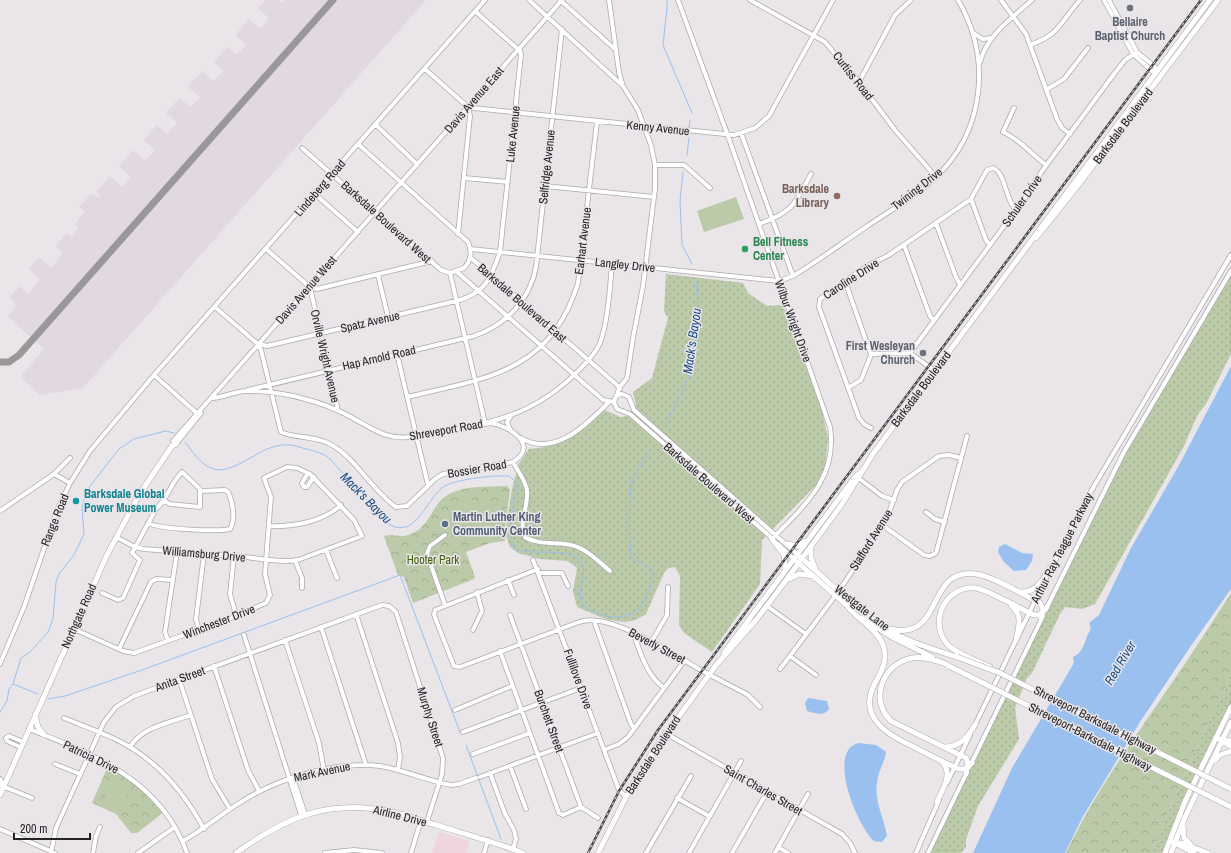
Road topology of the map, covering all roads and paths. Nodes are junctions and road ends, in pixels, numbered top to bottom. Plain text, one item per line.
1 (485, 0) edge
2 (529, 0) edge
3 (561, 0) edge
4 (609, 0) edge
5 (678, 0) edge
6 (750, 0) edge
7 (833, 0) edge
8 (911, 0) edge
9 (958, 0) edge
10 (1001, 0) edge
11 (1032, 0) edge
12 (1080, 0) edge
13 (1104, 0) edge
14 (1109, 0) edge
15 (1210, 0) edge
16 (1218, 0) edge
17 (475, 12) junction
18 (1012, 15) junction
19 (547, 16) junction
20 (1117, 20) junction
21 (562, 29) junction
22 (973, 33) junction
23 (814, 34) junction
24 (992, 38) junction
25 (987, 44) junction
26 (1030, 45) junction
27 (976, 48) junction
28 (1088, 48) dead end
29 (518, 50) junction
30 (616, 50) junction
31 (1135, 53) junction
32 (979, 64) junction
33 (425, 69) junction
34 (1157, 71) junction
35 (1161, 75) junction
36 (859, 82) junction
37 (623, 86) junction
38 (1046, 90) junction
39 (468, 107) junction
40 (1014, 108) dead end
41 (515, 113) junction
42 (552, 116) junction
43 (597, 122) junction
44 (376, 125) junction
45 (645, 127) junction
46 (741, 133) junction
47 (1070, 134) junction
48 (728, 136) junction
49 (358, 144) junction
50 (302, 148) dead end
51 (417, 164) junction
52 (654, 165) junction
53 (1046, 165) junction
54 (332, 174) junction
55 (811, 174) dead end
56 (936, 177) junction
57 (464, 178) junction
58 (401, 182) junction
59 (508, 182) junction
60 (545, 186) junction
61 (1074, 187) junction
62 (710, 188) dead end
63 (589, 191) junction
64 (315, 194) junction
65 (654, 198) junction
66 (971, 199) junction
67 (1016, 210) junction
68 (375, 211) junction
69 (773, 219) junction
70 (936, 223) junction
71 (759, 224) junction
72 (358, 232) junction
73 (458, 234) junction
74 (904, 245) junction
75 (990, 245) junction
76 (266, 249) junction
77 (471, 249) junction
78 (500, 252) junction
79 (1231, 255) edge
80 (538, 256) junction
81 (470, 258) junction
82 (582, 260) junction
83 (432, 261) junction
84 (612, 264) junction
85 (645, 267) junction
86 (1231, 271) edge
87 (456, 272) junction
88 (450, 273) junction
89 (378, 275) junction
90 (492, 276) junction
91 (793, 276) junction
92 (778, 281) junction
93 (845, 281) junction
94 (960, 285) junction
95 (310, 287) junction
96 (479, 291) junction
97 (456, 301) junction
98 (521, 302) junction
99 (215, 307) junction
100 (388, 317) junction
101 (509, 317) junction
102 (934, 321) junction
103 (555, 331) junction
104 (320, 333) junction
105 (466, 338) junction
106 (258, 344) junction
107 (542, 346) junction
108 (910, 353) junction
109 (397, 354) junction
110 (871, 354) junction
111 (588, 360) junction
112 (329, 370) junction
113 (935, 371) junction
114 (154, 375) junction
115 (575, 375) junction
116 (476, 381) junction
117 (269, 384) junction
118 (619, 388) junction
119 (848, 388) junction
120 (246, 391) junction
121 (271, 393) junction
122 (622, 394) junction
123 (616, 396) junction
124 (407, 397) junction
125 (211, 398) junction
126 (611, 402) junction
127 (631, 402) junction
128 (337, 410) junction
129 (621, 411) junction
130 (198, 413) junction
131 (511, 416) junction
132 (485, 423) junction
133 (871, 428) dead end
134 (512, 431) junction
135 (416, 436) junction
136 (967, 436) dead end
137 (520, 437) junction
138 (532, 443) junction
139 (174, 444) joint
140 (522, 452) junction
141 (70, 458) dead end
142 (961, 458) junction
143 (513, 462) junction
144 (308, 473) junction
145 (54, 474) junction
146 (314, 477) junction
147 (857, 477) junction
148 (264, 478) joint
149 (70, 483) junction
150 (428, 485) junction
151 (201, 491) junction
152 (894, 500) junction
153 (164, 501) junction
154 (0, 504) edge
155 (340, 505) junction
156 (2, 509) edge
157 (829, 512) junction
158 (926, 512) dead end
159 (834, 515) junction
160 (945, 522) junction
161 (148, 523) junction
162 (882, 525) junction
163 (269, 526) junction
164 (776, 534) junction
165 (445, 535) dead end
166 (116, 537) junction
167 (772, 539) junction
168 (808, 540) junction
169 (787, 544) junction
170 (811, 546) junction
171 (135, 547) junction
172 (326, 550) junction
173 (177, 552) junction
174 (204, 554) junction
175 (234, 556) junction
176 (796, 557) junction
177 (802, 558) junction
178 (266, 559) junction
179 (295, 560) junction
180 (533, 560) dead end
181 (799, 563) junction
182 (1051, 567) junction
183 (816, 570) junction
184 (538, 571) junction
185 (610, 572) dead end
186 (785, 572) junction
187 (814, 577) junction
188 (337, 578) dead end
189 (173, 580) junction
190 (508, 580) junction
191 (784, 584) junction
192 (568, 586) dead end
193 (668, 586) dead end
194 (302, 588) dead end
195 (839, 591) junction
196 (477, 592) junction
197 (1017, 592) junction
198 (102, 593) dead end
199 (514, 595) dead end
200 (835, 596) junction
201 (1004, 601) junction
202 (1035, 601) junction
203 (762, 602) junction
204 (445, 605) junction
205 (767, 606) junction
206 (848, 607) junction
207 (1045, 610) junction
208 (396, 612) joint
209 (1029, 613) junction
210 (356, 614) junction
211 (236, 615) junction
212 (510, 615) dead end
213 (1041, 618) joint
214 (594, 621) junction
215 (321, 627) junction
216 (884, 627) junction
217 (74, 629) junction
218 (560, 629) junction
219 (199, 630) junction
220 (473, 630) dead end
221 (635, 633) junction
222 (806, 634) junction
223 (244, 635) dead end
224 (285, 640) junction
225 (1016, 640) junction
226 (168, 641) junction
227 (652, 641) junction
228 (521, 643) junction
229 (118, 649) junction
230 (500, 652) junction
231 (249, 653) junction
232 (958, 655) junction
233 (790, 656) junction
234 (684, 660) junction
235 (718, 663) junction
236 (0, 664) edge
237 (947, 665) junction
238 (214, 666) junction
239 (780, 669) dead end
240 (709, 674) junction
241 (816, 675) dead end
242 (179, 679) junction
243 (512, 686) junction
244 (581, 688) junction
245 (664, 688) junction
246 (542, 702) junction
247 (760, 707) dead end
248 (1231, 707) edge
249 (455, 710) dead end
250 (521, 710) junction
251 (35, 715) junction
252 (191, 715) junction
253 (64, 718) dead end
254 (1231, 722) edge
255 (975, 725) junction
256 (29, 728) junction
257 (634, 728) junction
258 (99, 732) junction
259 (463, 732) dead end
260 (530, 733) junction
261 (598, 733) junction
262 (665, 734) junction
263 (44, 735) junction
264 (1216, 737) junction
265 (1222, 740) junction
266 (1231, 741) edge
267 (1231, 746) edge
268 (130, 747) junction
269 (944, 747) junction
270 (559, 748) junction
271 (604, 750) junction
272 (1231, 751) edge
273 (89, 754) junction
274 (473, 754) dead end
275 (538, 755) junction
276 (960, 755) junction
277 (939, 760) junction
278 (741, 761) dead end
279 (972, 763) junction
280 (55, 764) dead end
281 (366, 765) junction
282 (510, 766) junction
283 (955, 767) junction
284 (968, 768) junction
285 (324, 770) junction
286 (398, 770) junction
287 (1208, 771) junction
288 (490, 773) junction
289 (734, 773) junction
290 (80, 774) junction
291 (966, 774) junction
292 (691, 776) dead end
293 (291, 778) junction
294 (0, 779) edge
295 (440, 782) junction
296 (2, 785) edge
297 (1231, 789) edge
298 (259, 791) junction
299 (767, 792) junction
300 (808, 794) dead end
301 (0, 795) edge
302 (626, 797) junction
303 (32, 798) dead end
304 (677, 798) junction
305 (937, 802) junction
306 (581, 807) junction
307 (1231, 807) edge
308 (230, 809) junction
309 (526, 809) dead end
310 (799, 810) junction
311 (303, 815) junction
312 (709, 816) junction
313 (1185, 816) junction
314 (598, 818) dead end
315 (421, 820) junction
316 (427, 822) junction
317 (100, 827) dead end
318 (175, 827) junction
319 (204, 828) junction
320 (0, 829) edge
321 (488, 840) junction
322 (183, 841) junction
323 (1172, 842) junction
324 (778, 847) junction
325 (513, 849) junction
326 (1194, 850) edge
327 (53, 852) edge
328 (93, 853) edge
329 (138, 853) edge
330 (187, 853) edge
331 (236, 853) edge
332 (325, 853) edge
333 (382, 853) edge
334 (411, 853) edge
335 (484, 853) edge
336 (523, 853) edge
337 (598, 853) edge
338 (646, 853) edge
339 (688, 853) edge
340 (732, 853) edge
341 (775, 853) edge
342 (788, 853) edge
343 (855, 853) edge
344 (916, 853) edge
345 (928, 853) edge
346 (1165, 853) edge
347 (1171, 853) edge
348 (1208, 853) edge

1 - 17 street, Lindeberg Road
2 - 19 street
3 - 19 street, Davis Avenue East
3 - 30 street
4 - 30 street
5 - 48 street, Wilbur Wright Drive
6 - 23 street, Curtiss Road
7 - 23 street, Kenny Avenue
8 - 36 street
9 - 22 street, Twining Drive
10 - 18 street
11 - 18 street
12 - 26 street
13 - 20 street
14 - 20 street
15 - 34 main road, Barksdale Boulevard
16 - 35 main road, Barksdale Boulevard
17 - 29 street
17 - 33 street, Lindeberg Road
18 - 24 street
18 - 26 street
19 - 21 street
19 - 29 street, Davis Avenue East
20 - 31 street
21 - 37 street
21 - 42 street, Selfridge Avenue
22 - 24 street
22 - 27 street, Twining Drive
23 - 36 street, Curtiss Road
23 - 46 street, Kenny Avenue
24 - 25 street
25 - 27 street
25 - 32 street
26 - 38 street
27 - 32 street, Twining Drive
28 - 38 street
29 - 39 street, Davis Avenue East
29 - 41 street, Luke Avenue
30 - 37 street
31 - 34 street
31 - 47 street, Schuler Drive
32 - 56 street, Twining Drive
33 - 39 street
33 - 44 street, Lindeberg Road
34 - 35 main road
34 - 61 main road, Barksdale Boulevard
35 - 61 main road, Barksdale Boulevard
36 - 56 street, Curtiss Road
37 - 45 street
38 - 47 street
39 - 41 street, Kenny Avenue
39 - 51 street, Davis Avenue East
39 - 57 street
40 - 53 street
41 - 42 street, Kenny Avenue
41 - 59 street, Luke Avenue
42 - 43 street, Kenny Avenue
42 - 60 street, Selfridge Avenue
43 - 45 street, Kenny Avenue
43 - 63 street, Earhart Avenue
44 - 49 street, Lindeberg Road
44 - 51 street
45 - 48 street, Kenny Avenue
45 - 52 street
46 - 48 street, Kenny Avenue
46 - 69 street
47 - 53 street, Schuler Drive
48 - 71 street, Wilbur Wright Drive
49 - 54 street, Lindeberg Road
49 - 58 street, Barksdale Boulevard East
50 - 54 street, Barksdale Boulevard West
51 - 58 street, Davis Avenue East
52 - 62 street
52 - 65 street
53 - 67 street, Schuler Drive
54 - 64 street, Lindeberg Road
54 - 68 street, Barksdale Boulevard West
55 - 69 street
56 - 91 street, Twining Drive
57 - 59 street
57 - 73 street
58 - 68 street, Davis Avenue West
58 - 73 street, Barksdale Boulevard East
59 - 78 street, Luke Avenue
60 - 63 street
60 - 80 street, Selfridge Avenue
61 - 113 main road, Barksdale Boulevard
63 - 65 street
63 - 82 street, Earhart Avenue
64 - 72 street
64 - 76 street, Lindeberg Road
65 - 85 street
66 - 67 street, Caroline Drive
66 - 70 street, Caroline Drive
66 - 75 street
67 - 75 street, Schuler Drive
68 - 72 street, Davis Avenue West
68 - 83 street, Barksdale Boulevard West
69 - 71 street
69 - 91 street
70 - 74 street, Caroline Drive
70 - 94 street
71 - 92 street, Wilbur Wright Drive
72 - 95 street, Davis Avenue West
73 - 77 street, Barksdale Boulevard East
74 - 93 street, Caroline Drive
74 - 102 street
75 - 94 street, Schuler Drive
76 - 95 street
76 - 99 street, Lindeberg Road
77 - 78 street, Langley Drive
77 - 81 street, Barksdale Boulevard East
78 - 80 street, Langley Drive
78 - 90 street, Luke Avenue
79 - 182 street, Arthur Ray Teague Parkway
80 - 82 street, Langley Drive
80 - 98 street, Selfridge Avenue
81 - 87 street
81 - 90 street, Barksdale Boulevard East
82 - 84 street, Langley Drive
82 - 103 street, Earhart Avenue
83 - 88 street, Barksdale Boulevard West
83 - 89 street
84 - 85 street, Langley Drive
84 - 111 street
85 - 92 street, Langley Drive
85 - 118 street
86 - 207 street, Arthur Ray Teague Parkway
87 - 88 street
87 - 96 street
88 - 97 street
89 - 95 street
89 - 100 street
90 - 96 street
90 - 98 street, Barksdale Boulevard East
91 - 92 street, Twining Drive
92 - 164 street, Wilbur Wright Drive
93 - 110 street
93 - 119 street, Caroline Drive
94 - 102 street, Schuler Drive
95 - 104 street, Orville Wright Avenue
95 - 106 street, Davis Avenue West
96 - 97 street, Spatz Avenue
96 - 101 street
97 - 100 street, Spatz Avenue
97 - 105 street
98 - 101 street, Selfridge Avenue
98 - 103 street, Barksdale Boulevard East
99 - 106 street
99 - 114 street, Lindeberg Road
100 - 104 street, Spatz Avenue
101 - 105 street, Hap Arnold Road
101 - 107 street
102 - 108 street, Schuler Drive
103 - 107 street, Earhart Avenue
103 - 111 street, Barksdale Boulevard East
104 - 106 street, Spatz Avenue
104 - 112 street, Orville Wright Avenue
105 - 109 street, Hap Arnold Road
105 - 116 street
106 - 117 street
106 - 125 street, Davis Avenue West
107 - 115 street
107 - 116 street, Earhart Avenue
108 - 110 street
108 - 113 street
109 - 112 street, Hap Arnold Road
109 - 124 street
110 - 119 street
111 - 115 street
111 - 118 street, Barksdale Boulevard East
112 - 117 street, Hap Arnold Road
112 - 128 street, Orville Wright Avenue
113 - 147 main road, Barksdale Boulevard
114 - 130 street
114 - 149 street, Range Road
115 - 126 street
115 - 131 street
116 - 124 street, Earhart Avenue
116 - 132 street
117 - 120 street, Hap Arnold Road
117 - 121 street
118 - 122 street, Barksdale Boulevard East
118 - 123 street
119 - 133 street, Caroline Drive
120 - 121 street, Shreveport Road
120 - 125 street, Shreveport Road
121 - 128 street, Shreveport Road
121 - 150 street, Bossier Road
122 - 123 street
122 - 127 street
123 - 126 street
124 - 135 street
125 - 130 street, Davis Avenue West
126 - 129 street
126 - 138 street, Shreveport Road
127 - 129 street
127 - 164 street
128 - 135 street, Shreveport Road
129 - 167 street, Barksdale Boulevard West
130 - 139 street, Davis Avenue West
131 - 132 street
131 - 134 street
132 - 134 street, Shreveport Road
132 - 135 street, Shreveport Road
134 - 137 street, Shreveport Road
135 - 150 street
136 - 142 street
137 - 138 street, Shreveport Road
137 - 140 street, Shreveport Road
138 - 140 street
139 - 166 main road, Northgate Road
140 - 143 street
141 - 145 street
142 - 152 street, Stafford Avenue
142 - 160 street
143 - 150 street, Bossier Road
143 - 185 street, Bossier Road
144 - 146 street, Williamsburg Drive
144 - 146 street
144 - 148 street, Williamsburg Drive
145 - 149 street
145 - 156 street
146 - 155 street, Williamsburg Drive
147 - 152 street
147 - 157 main road, Barksdale Boulevard
147 - 159 main road, Barksdale Boulevard
148 - 163 street, Winchester Drive
149 - 236 street, Range Road
151 - 153 street
151 - 153 street
151 - 161 street
152 - 162 street, Stafford Avenue
153 - 161 street
154 - 156 street
155 - 163 street
155 - 172 street, Williamsburg Drive
157 - 159 main road
157 - 168 main road, Barksdale Boulevard
158 - 160 street
159 - 170 main road, Barksdale Boulevard
160 - 162 street
161 - 171 street
162 - 195 street, Stafford Avenue
163 - 178 street, Winchester Drive
164 - 167 street, Wilbur Wright Drive
164 - 169 street
165 - 204 street
166 - 171 street, Williamsburg Drive
166 - 217 main road, Northgate Road
167 - 176 street, Barksdale Boulevard West
167 - 186 main road
168 - 169 main road
168 - 176 main road, Barksdale Boulevard
169 - 176 street
170 - 177 main road, Barksdale Boulevard
170 - 183 main road
171 - 173 street, Williamsburg Drive
171 - 198 street
172 - 179 street, Williamsburg Drive
172 - 188 street
173 - 174 street, Williamsburg Drive
173 - 189 street
174 - 175 street, Williamsburg Drive
174 - 219 street
175 - 178 street, Williamsburg Drive
175 - 211 street
176 - 177 main road, Westgate Lane
176 - 181 main road, Westgate Lane
176 - 186 main road, Barksdale Boulevard
177 - 181 main road, Barksdale Boulevard
177 - 183 main road, Westgate Lane
178 - 179 street, Williamsburg Drive
178 - 211 street, Winchester Drive
179 - 194 street
180 - 184 street, Fullilove Drive
181 - 187 main road, Westgate Lane
181 - 191 main road, Barksdale Boulevard
182 - 197 main road
182 - 202 street, Arthur Ray Teague Parkway
183 - 195 main road, Westgate Lane
184 - 190 street
184 - 192 street
184 - 218 street, Fullilove Drive
186 - 203 main road, Barksdale Boulevard
187 - 191 main road
187 - 200 main road, Westgate Lane
189 - 226 street
189 - 229 street
190 - 196 street
190 - 199 street
191 - 205 main road, Barksdale Boulevard
193 - 227 street
195 - 200 street, Stafford Avenue
195 - 216 main road, Westgate Lane
196 - 204 street
196 - 220 street
197 - 202 main road
197 - 216 main road
200 - 206 main road, Westgate Lane
200 - 222 street, Stafford Avenue
201 - 209 main road
201 - 225 main road
201 - 232 main road
202 - 207 main road
202 - 209 street, Arthur Ray Teague Parkway
203 - 205 main road
203 - 235 main road, Barksdale Boulevard
204 - 230 street, Beverly Street
205 - 222 street
205 - 235 main road, Barksdale Boulevard
206 - 237 main road, Westgate Lane
206 - 277 main road
207 - 209 main road
207 - 213 main road
208 - 210 street, Anita Street
208 - 295 street, Murphy Street
209 - 225 street, Arthur Ray Teague Parkway
210 - 215 street, Anita Street
210 - 286 street
211 - 219 street, Winchester Drive
212 - 228 street, Burchett Street
213 - 279 street, Arthur Ray Teague Parkway
214 - 218 street, Beverly Street
214 - 221 street, Beverly Street
214 - 257 street
215 - 224 street, Anita Street
215 - 281 street
216 - 232 main road, Westgate Lane
217 - 229 street, Winchester Drive
217 - 251 main road, Northgate Road
218 - 228 street, Beverly Street
218 - 244 street, Fullilove Drive
219 - 226 street, Winchester Drive
221 - 227 street, Beverly Street
221 - 245 street
222 - 233 street, Stafford Avenue
223 - 231 street
224 - 231 street, Anita Street
224 - 285 street
225 - 255 street, Arthur Ray Teague Parkway
226 - 229 street, Winchester Drive
227 - 234 street, Beverly Street
228 - 230 street, Beverly Street
228 - 246 street, Burchett Street
230 - 243 street
231 - 238 street, Anita Street
231 - 293 street
232 - 297 main road, Shreveport Barksdale Highway, bridge
233 - 239 street, Stafford Avenue
233 - 241 street
234 - 240 street, Beverly Street
234 - 245 street
235 - 240 main road, Barksdale Boulevard
237 - 269 main road
237 - 307 main road, Shreveport-Barksdale Highway, bridge
238 - 242 street, Anita Street
238 - 298 street
240 - 247 street, Beverly Street
240 - 262 main road, Barksdale Boulevard
242 - 252 street
242 - 258 street, Anita Street
243 - 249 street
243 - 250 street
244 - 246 street
244 - 261 street, Fullilove Drive
245 - 257 street
246 - 250 street
246 - 270 street, Burchett Street
248 - 264 main road
250 - 259 street
250 - 260 street
251 - 256 main road, Northgate Road
251 - 263 main road
252 - 268 street
252 - 308 street
253 - 258 street
254 - 265 main road
255 - 269 main road
255 - 276 street, Arthur Ray Teague Parkway
256 - 263 street, Patricia Drive
256 - 296 main road, Northgate Road
257 - 271 street
258 - 268 street
258 - 273 street, Anita Street
260 - 274 street
260 - 275 street
261 - 270 street, Mark Avenue
261 - 271 street, Fullilove Drive
262 - 289 street, Saint Charles Street
262 - 302 main road, Barksdale Boulevard
263 - 273 street, Patricia Drive
264 - 265 main road
264 - 323 main road
265 - 266 main road
265 - 267 main road
265 - 287 main road
268 - 319 street
269 - 276 main road
270 - 275 street, Mark Avenue
270 - 306 street, Burchett Street
271 - 302 street, Fullilove Drive
272 - 287 main road
273 - 290 street, Anita Street
273 - 318 street, Patricia Drive
275 - 282 street, Mark Avenue
275 - 306 street
276 - 283 street, Arthur Ray Teague Parkway
276 - 284 main road
277 - 283 main road
277 - 305 main road
278 - 289 street
279 - 284 main road
279 - 291 street, Arthur Ray Teague Parkway
280 - 290 street
281 - 285 street, Mark Avenue
281 - 286 street, Mark Avenue
282 - 288 street, Mark Avenue
282 - 309 street
283 - 284 main road
283 - 305 street, Arthur Ray Teague Parkway
284 - 291 main road
285 - 293 street, Mark Avenue
286 - 295 street, Mark Avenue
287 - 313 main road
288 - 295 street, Mark Avenue
288 - 325 street
289 - 299 street, Saint Charles Street
289 - 312 street
290 - 327 street, Anita Street
291 - 345 street, Arthur Ray Teague Parkway
292 - 304 street
293 - 298 street, Mark Avenue
293 - 311 street
294 - 296 street
295 - 316 street, Murphy Street
296 - 301 main road, Northgate Road
296 - 303 street
298 - 308 street, Mark Avenue
299 - 310 street, Saint Charles Street
299 - 340 street
300 - 310 street
302 - 337 main road, Barksdale Boulevard
304 - 312 street
304 - 338 street
305 - 344 street, Arthur Ray Teague Parkway
306 - 314 street
308 - 319 street, Mark Avenue
310 - 324 street
310 - 343 street, Saint Charles Street
311 - 315 main road, Airline Drive
311 - 331 main road, Airline Drive
312 - 339 street
313 - 323 main road
313 - 326 main road
315 - 316 main road, Airline Drive
315 - 334 street
316 - 321 main road, Airline Drive
317 - 328 street
318 - 322 street, Patricia Drive
318 - 329 street
319 - 322 street, Mark Avenue
320 - 327 street
321 - 325 main road, Airline Drive
321 - 335 street
322 - 330 street, Patricia Drive
323 - 326 main road
323 - 346 main road
323 - 347 main road
324 - 341 street
324 - 342 street
325 - 336 main road, Airline Drive
326 - 348 main road
332 - 333 street

